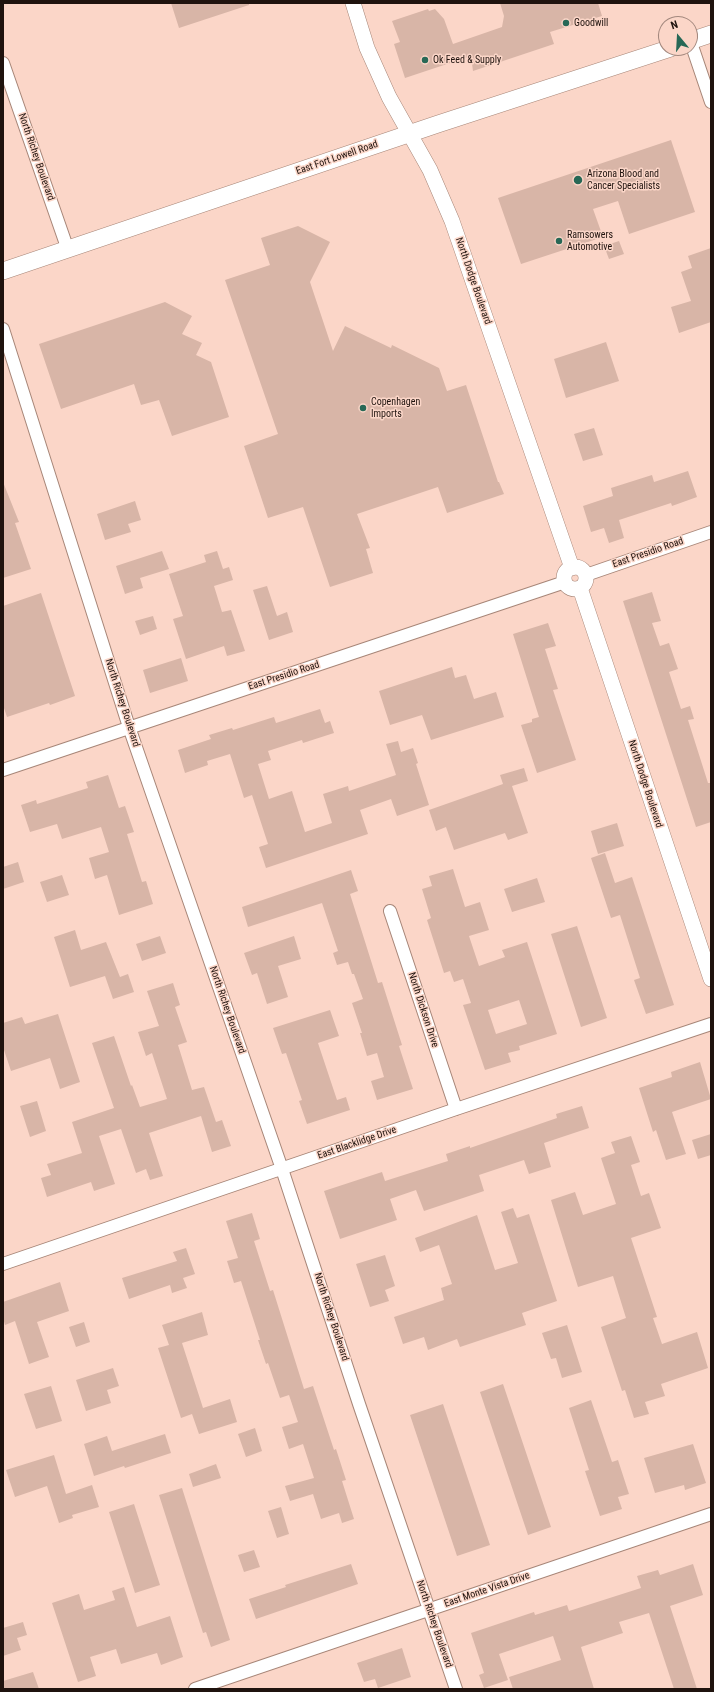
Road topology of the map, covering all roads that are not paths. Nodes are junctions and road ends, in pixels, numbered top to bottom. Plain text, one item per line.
1 (353, 3) edge
2 (711, 34) edge
3 (698, 38) edge
4 (658, 52) edge
5 (695, 56) edge
6 (3, 64) edge
7 (711, 102) edge
8 (409, 134) junction
9 (68, 250) junction
10 (3, 271) edge
11 (3, 329) edge
12 (711, 532) edge
13 (572, 568) junction
14 (583, 581) junction
15 (565, 582) junction
16 (128, 727) junction
17 (3, 770) edge
18 (390, 911) dead end
19 (711, 979) edge
20 (711, 1024) edge
21 (456, 1109) junction
22 (282, 1169) junction
23 (3, 1264) edge
24 (711, 1514) edge
25 (429, 1610) junction
26 (195, 1689) edge
27 (456, 1689) edge

1 - 8 street, North Dodge Boulevard
2 - 3 main road
4 - 8 main road, East Fort Lowell Road
5 - 7 street
6 - 9 street, North Richey Boulevard
8 - 9 main road, East Fort Lowell Road
8 - 13 street, North Dodge Boulevard
9 - 10 main road, East Fort Lowell Road
11 - 16 street, North Richey Boulevard
12 - 14 street, East Presidio Road
13 - 14 street
13 - 15 street
14 - 15 street
14 - 19 street, North Dodge Boulevard
15 - 16 street, East Presidio Road
16 - 17 street, East Presidio Road
16 - 22 street, North Richey Boulevard
18 - 21 street, North Dickson Drive
20 - 21 street, East Blacklidge Drive
21 - 22 street, East Blacklidge Drive
22 - 23 street, East Blacklidge Drive
22 - 25 street, North Richey Boulevard
24 - 25 street, East Monte Vista Drive
25 - 26 street, East Monte Vista Drive
25 - 27 street, North Richey Boulevard

